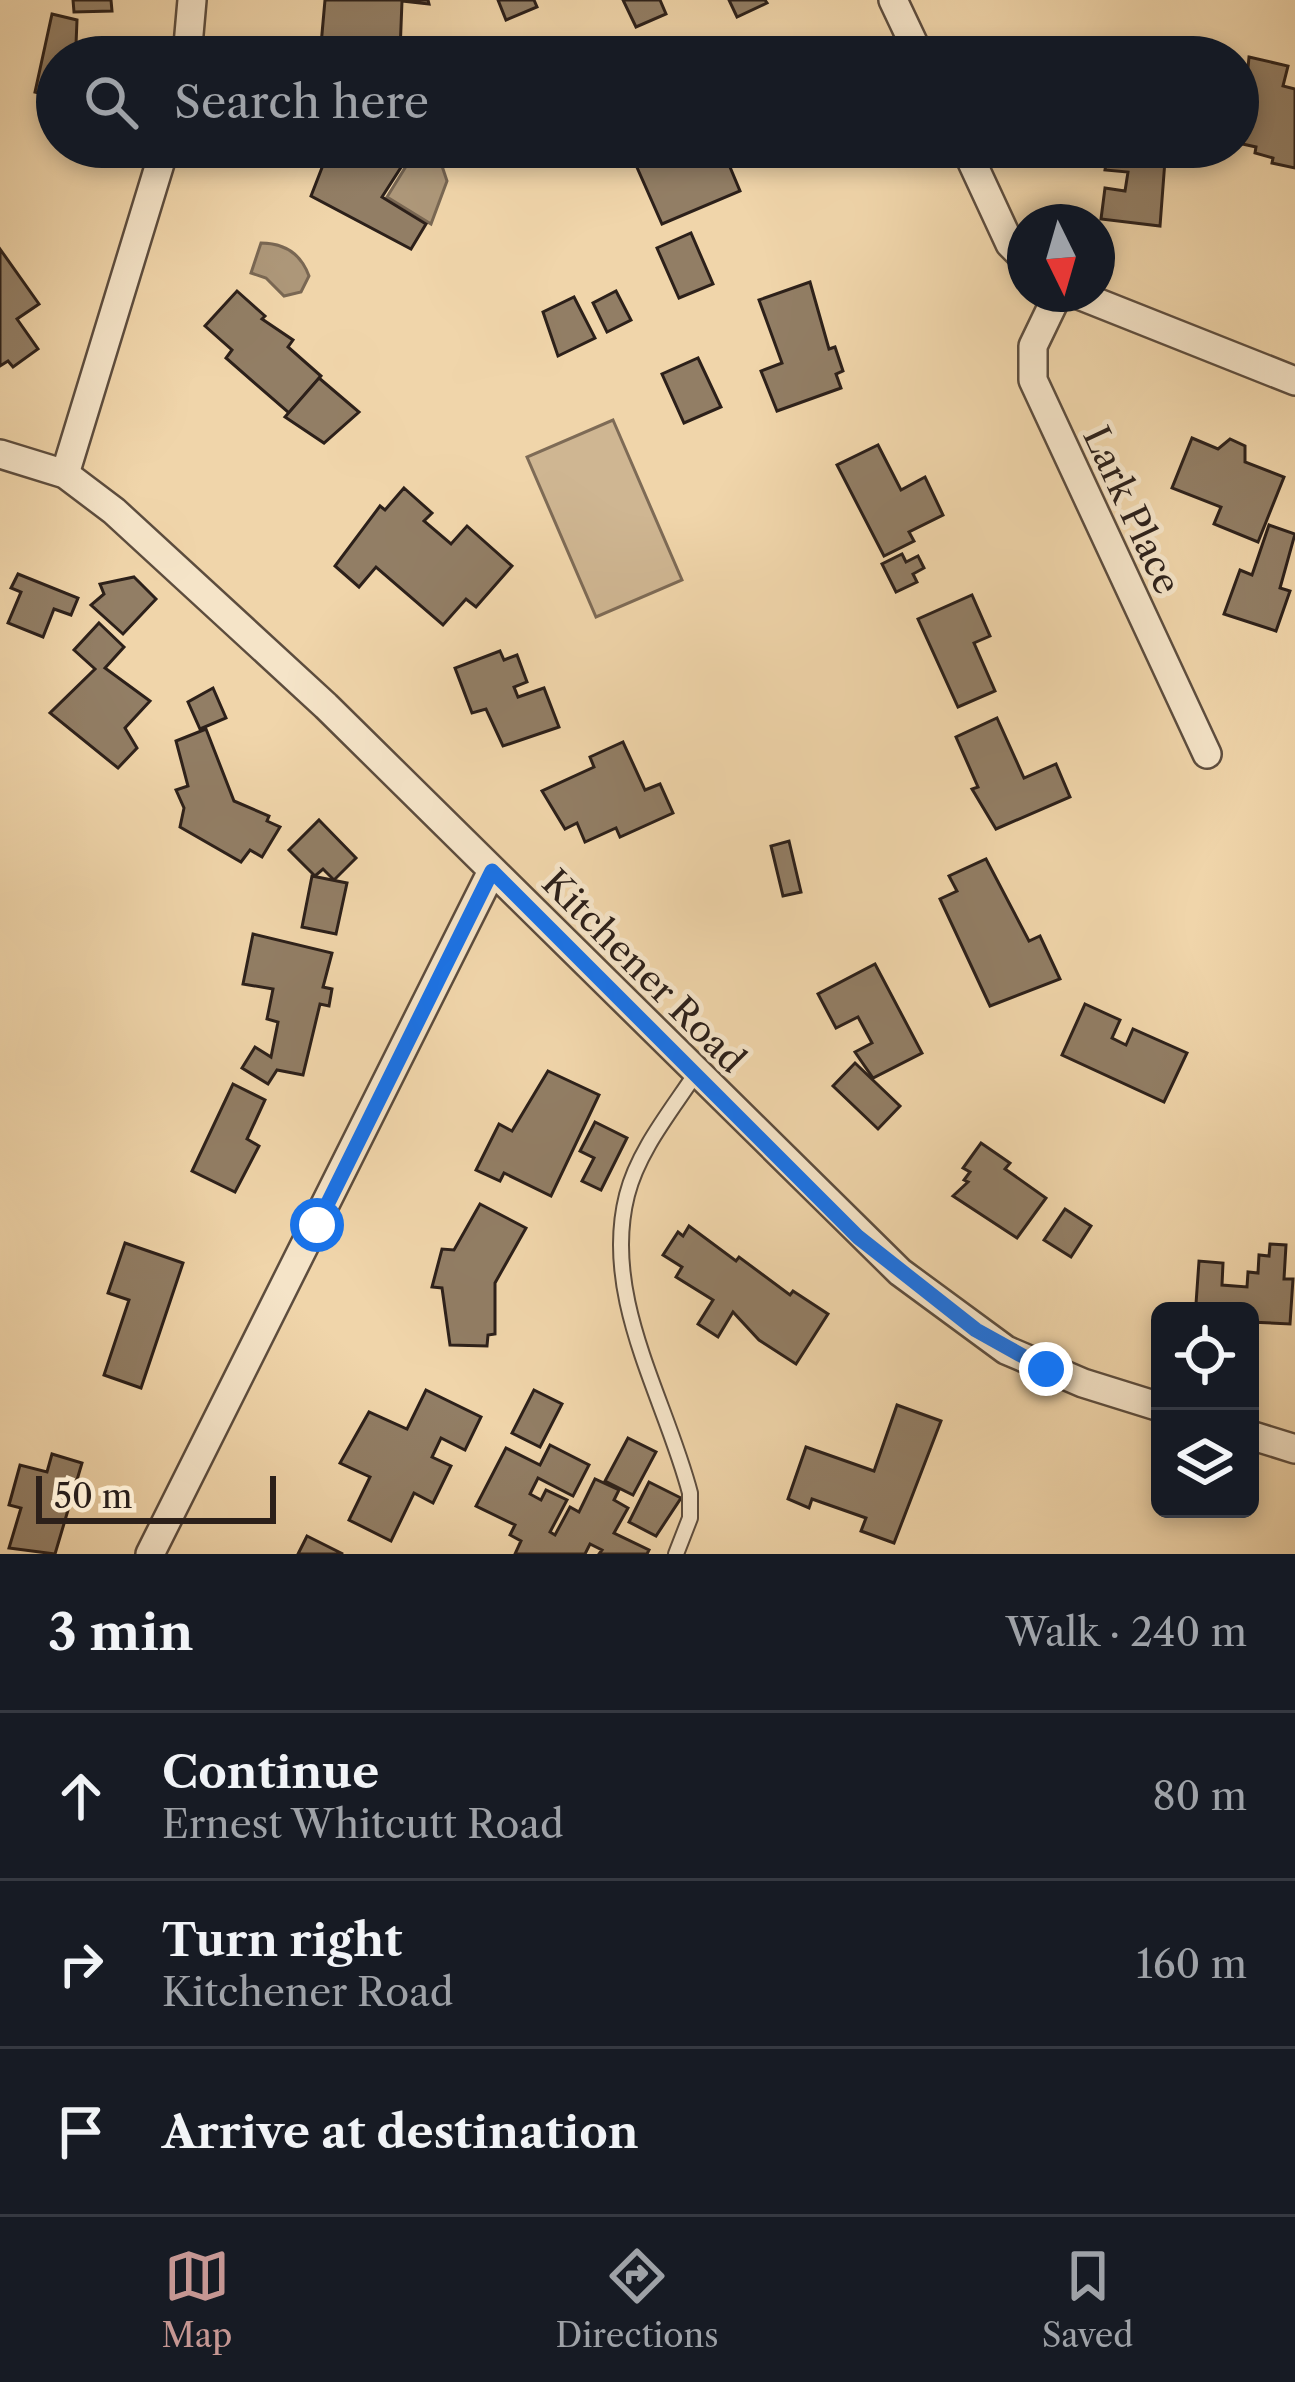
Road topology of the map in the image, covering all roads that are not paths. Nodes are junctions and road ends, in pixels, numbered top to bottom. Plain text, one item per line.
1 (192, 0) edge
2 (893, 0) edge
3 (189, 36) edge
4 (910, 36) edge
5 (159, 168) edge
6 (974, 168) edge
7 (1007, 238) edge
8 (1115, 309) edge
9 (1050, 312) edge
10 (1295, 381) edge
11 (0, 454) edge
12 (65, 474) junction
13 (1208, 754) dead end
14 (492, 871) junction
15 (696, 1073) junction
16 (1151, 1404) edge
17 (1259, 1438) edge
18 (1295, 1449) edge
19 (149, 1554) edge
20 (676, 1554) edge

1 - 3 street
2 - 4 street
5 - 12 street
6 - 7 street
8 - 10 street
9 - 13 street, Lark Place
11 - 12 street, Kitchener Road
12 - 14 street, Kitchener Road
14 - 15 street, Kitchener Road
14 - 19 street
15 - 16 street, Kitchener Road
15 - 20 lane
17 - 18 street

